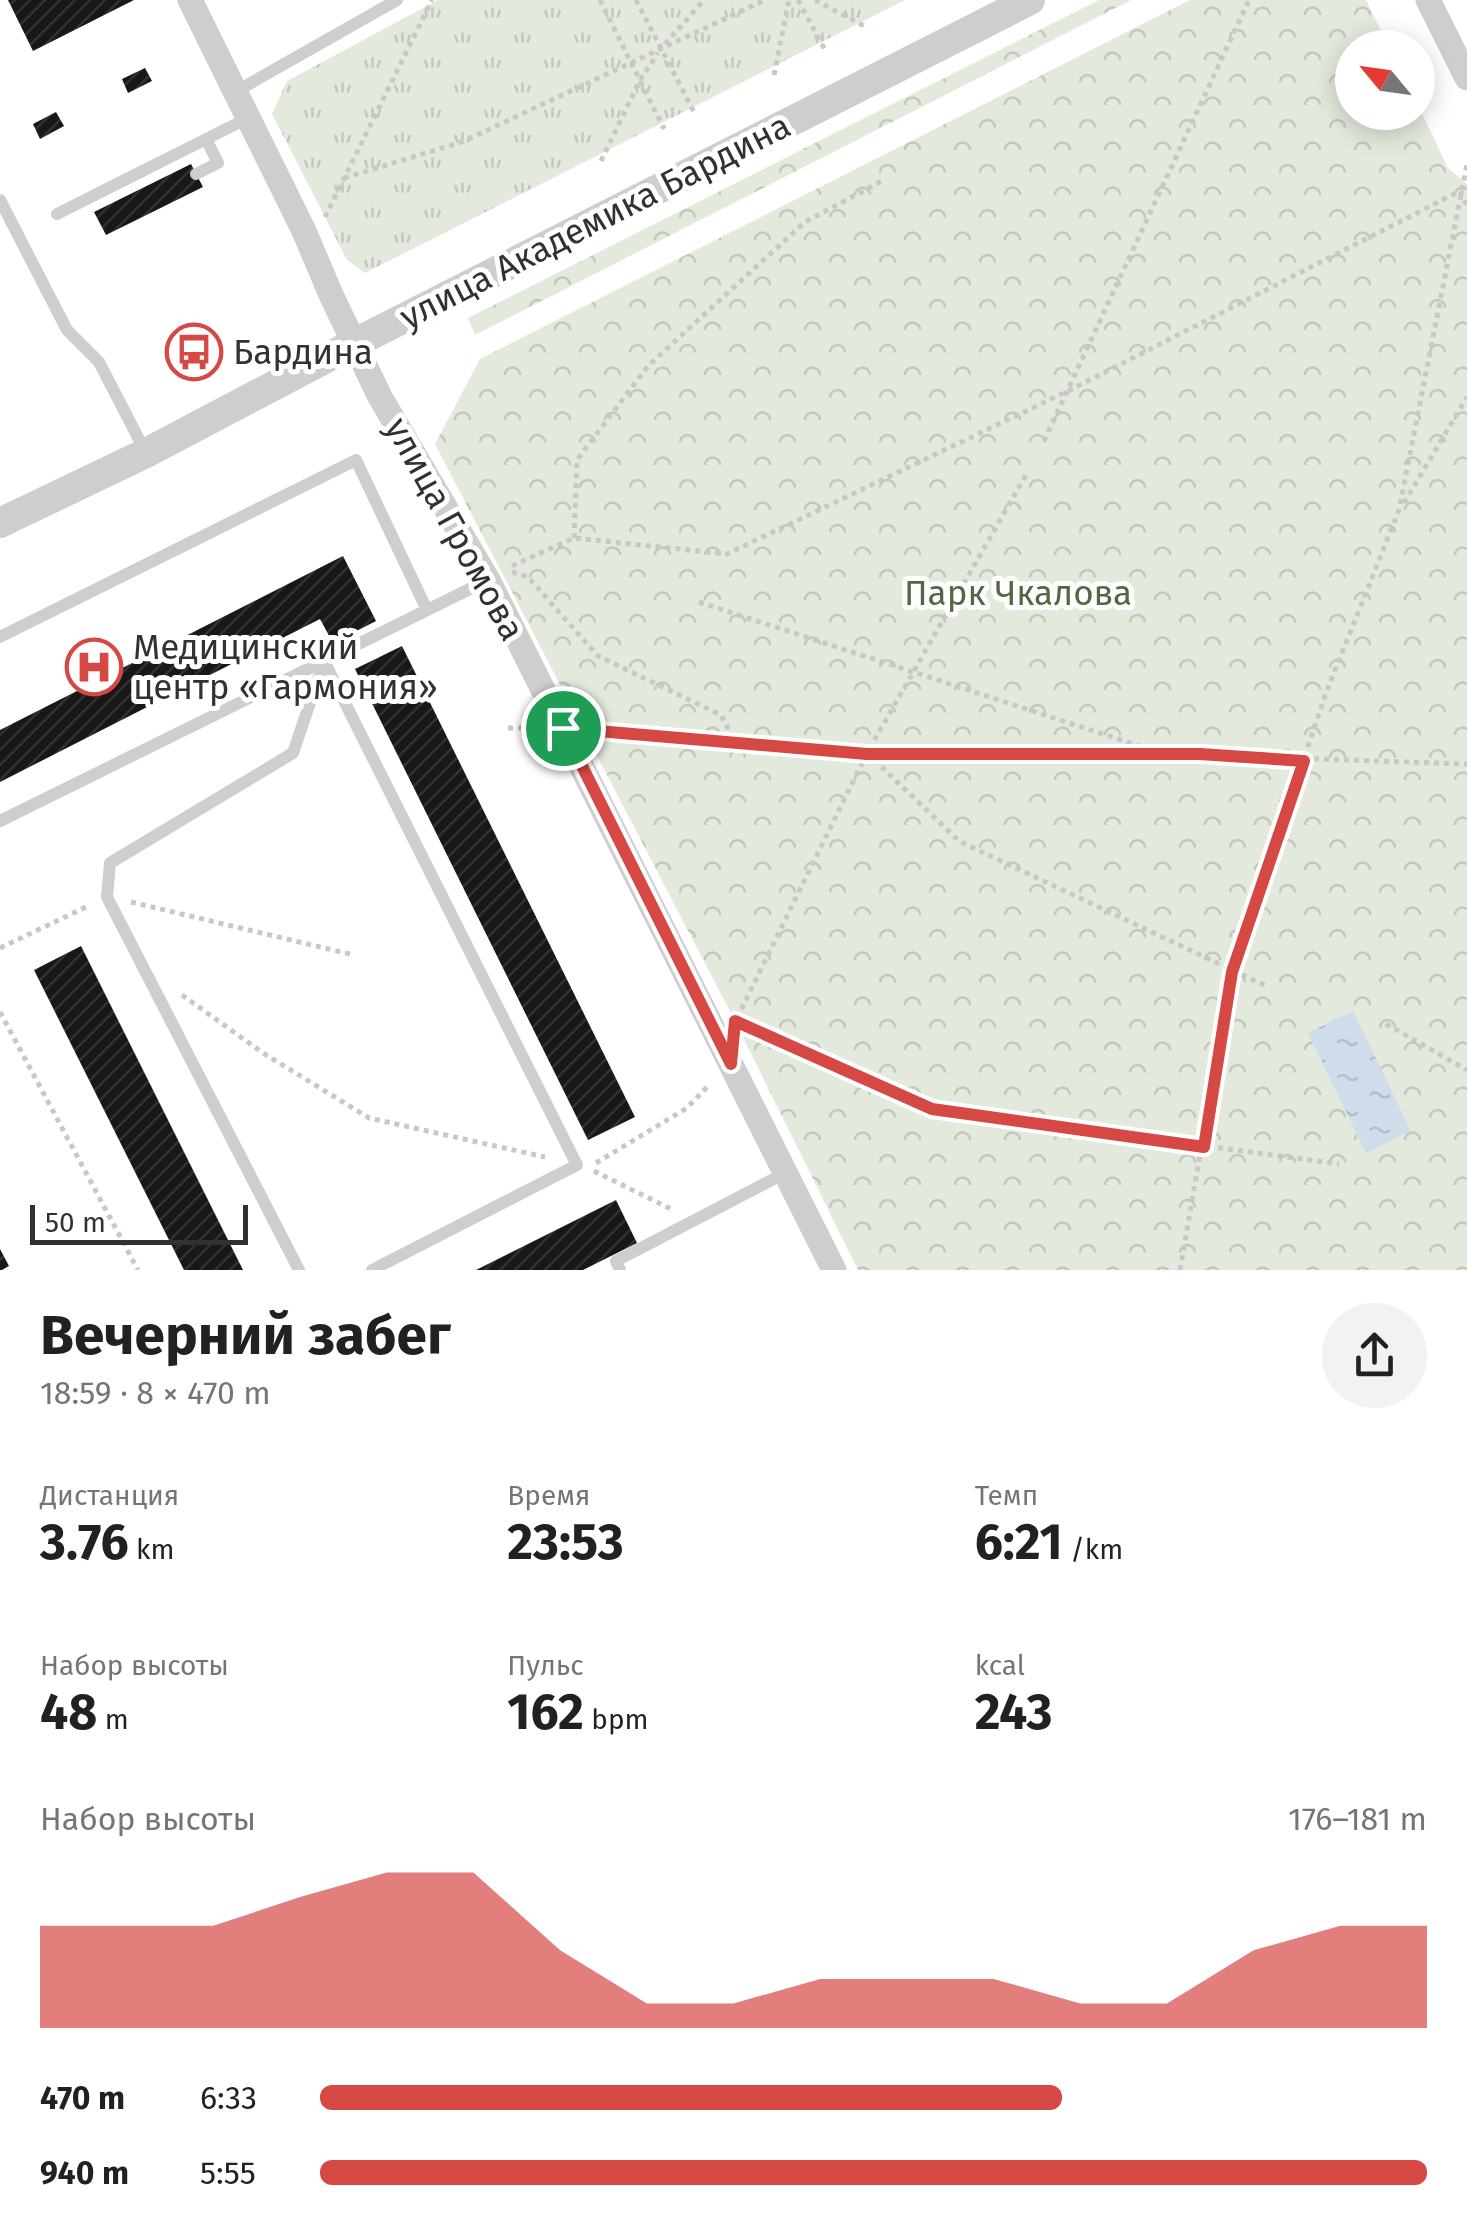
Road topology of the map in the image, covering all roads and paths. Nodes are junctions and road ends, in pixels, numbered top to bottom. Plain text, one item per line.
1 (190, 0) edge
2 (432, 0) edge
3 (600, 0) edge
4 (636, 0) edge
5 (704, 0) edge
6 (765, 0) edge
7 (789, 0) edge
8 (798, 0) edge
9 (815, 0) edge
10 (1030, 0) edge
11 (1249, 0) edge
12 (1428, 0) edge
13 (388, 2) edge
14 (868, 28) dead end
15 (660, 49) junction
16 (825, 50) dead end
17 (632, 63) junction
18 (774, 75) dead end
19 (1467, 78) edge
20 (640, 80) junction
21 (235, 92) junction
22 (695, 114) dead end
23 (248, 118) junction
24 (664, 129) dead end
25 (206, 139) junction
26 (601, 160) dead end
27 (1467, 164) edge
28 (196, 174) dead end
29 (344, 178) junction
30 (882, 181) dead end
31 (1460, 190) junction
32 (0, 200) edge
33 (1467, 206) edge
34 (56, 214) dead end
35 (322, 222) dead end
36 (353, 344) junction
37 (1070, 390) junction
38 (1467, 397) edge
39 (1044, 441) dead end
40 (146, 453) junction
41 (1027, 473) dead end
42 (1400, 510) junction
43 (0, 523) edge
44 (574, 538) junction
45 (488, 580) junction
46 (700, 602) dead end
47 (428, 610) junction
48 (0, 637) edge
49 (324, 661) junction
50 (912, 674) junction
51 (508, 728) dead end
52 (563, 728) junction
53 (736, 744) junction
54 (867, 754) junction
55 (1166, 754) junction
56 (1304, 761) junction
57 (1467, 764) edge
58 (0, 821) edge
59 (107, 897) junction
60 (0, 948) edge
61 (354, 955) dead end
62 (143, 967) junction
63 (1232, 972) junction
64 (1266, 986) dead end
65 (0, 1012) edge
66 (735, 1021) junction
67 (1386, 1024) dead end
68 (731, 1064) junction
69 (1467, 1070) edge
70 (1204, 1147) junction
71 (576, 1164) junction
72 (1339, 1164) dead end
73 (785, 1174) junction
74 (694, 1220) junction
75 (138, 1270) edge
76 (299, 1270) edge
77 (372, 1270) edge
78 (620, 1270) edge
79 (834, 1270) edge
80 (1180, 1270) edge

1 - 21 street, улица Громова
2 - 29 path
3 - 17 path
4 - 15 path
5 - 15 path
6 - 15 path
7 - 18 path
8 - 16 path
9 - 14 path
10 - 36 street, улица Академика Бардина
11 - 37 path
12 - 19 street
13 - 21 lane
15 - 17 path
15 - 20 path
15 - 22 path
17 - 20 path
17 - 29 path
20 - 24 path
20 - 26 path
21 - 23 street, улица Громова
23 - 25 lane
23 - 36 street, улица Громова
25 - 28 lane
25 - 34 lane
27 - 31 path
29 - 35 path
30 - 44 path
31 - 33 path
31 - 37 path
31 - 42 path
32 - 40 lane
36 - 40 street, улица Академика Бардина
36 - 45 street, улица Громова
37 - 39 path
37 - 44 path
38 - 42 path
40 - 43 street, улица Академика Бардина
41 - 50 path
42 - 56 path
44 - 53 path
45 - 47 lane
45 - 52 street, улица Громова
46 - 50 path
47 - 48 lane
47 - 49 lane
49 - 58 lane
49 - 59 lane
49 - 71 lane
50 - 54 path
50 - 55 path
51 - 52 path
52 - 53 path
52 - 68 street, улица Громова
53 - 54 path
54 - 55 path
54 - 63 path
54 - 66 path
55 - 56 path
56 - 57 path
56 - 63 path
59 - 60 path
59 - 61 path
59 - 62 lane
62 - 71 path
62 - 76 lane
63 - 64 path
63 - 70 path
65 - 75 path
66 - 68 path
66 - 70 path
67 - 69 path
68 - 73 street, улица Громова
68 - 74 path
70 - 72 path
70 - 80 path
71 - 77 lane
73 - 74 lane
73 - 79 street, улица Громова
74 - 78 lane

